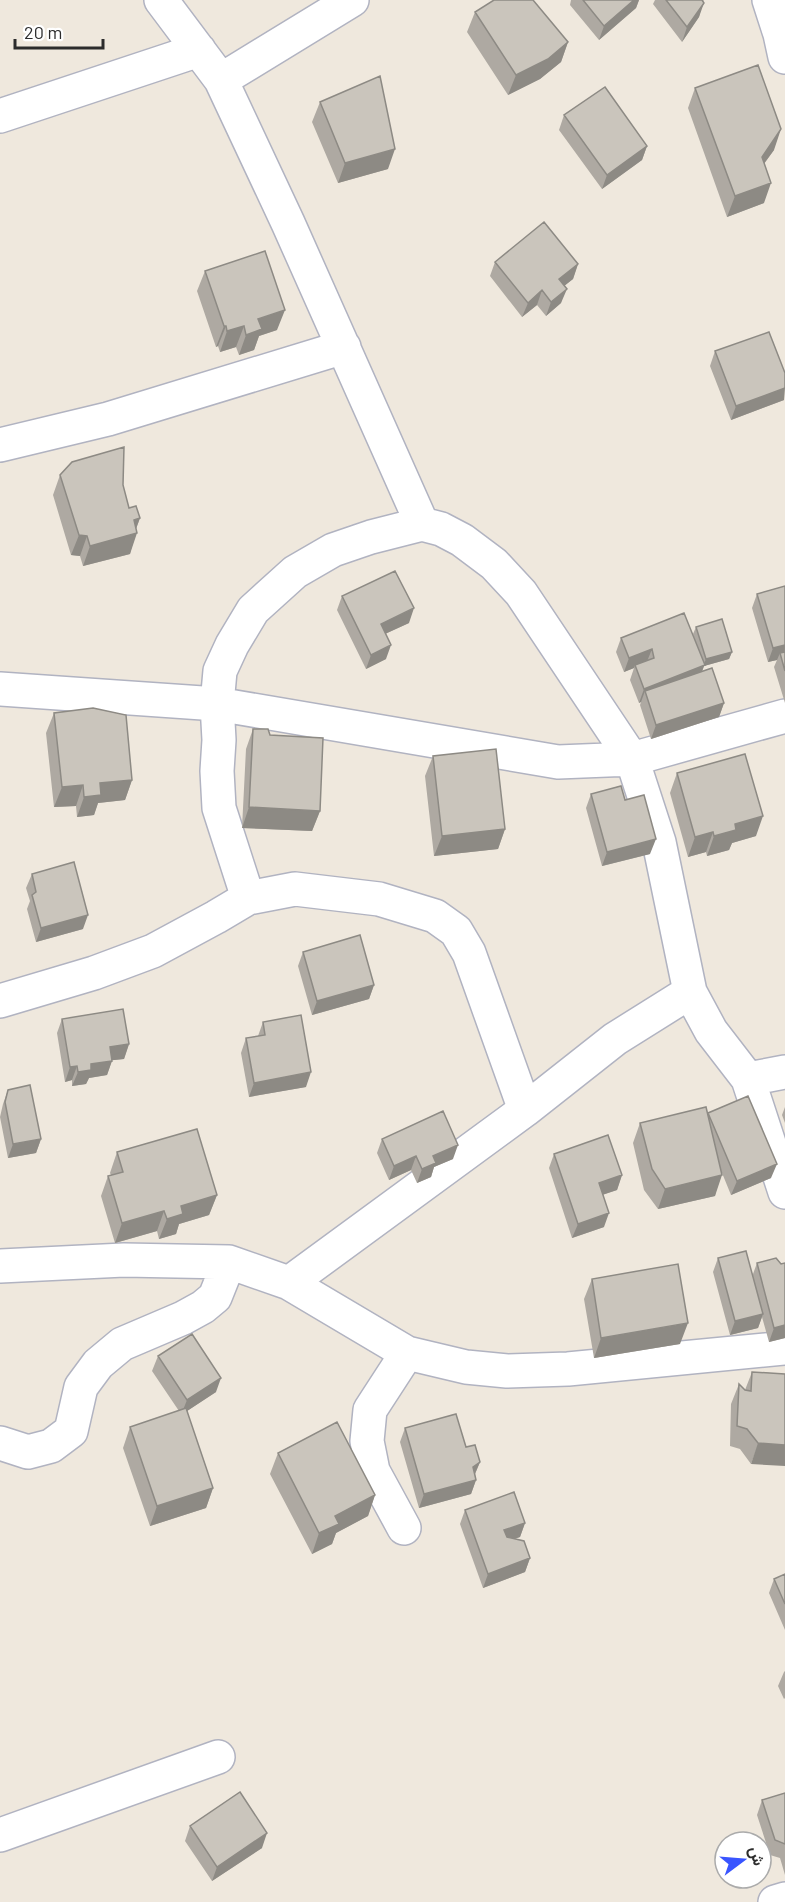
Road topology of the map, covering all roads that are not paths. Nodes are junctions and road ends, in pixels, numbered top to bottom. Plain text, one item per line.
1 (161, 0) edge
2 (352, 0) edge
3 (769, 0) edge
4 (198, 50) junction
5 (785, 57) edge
6 (221, 80) junction
7 (0, 116) edge
8 (344, 347) junction
9 (0, 446) edge
10 (422, 524) junction
11 (0, 689) edge
12 (217, 704) junction
13 (785, 716) edge
14 (632, 759) junction
15 (248, 898) junction
16 (690, 992) junction
17 (0, 1001) edge
18 (785, 1072) edge
19 (748, 1079) junction
20 (525, 1110) junction
21 (785, 1192) edge
22 (229, 1262) junction
23 (0, 1266) edge
24 (289, 1283) junction
25 (785, 1348) edge
26 (407, 1353) junction
27 (0, 1443) edge
28 (404, 1528) dead end
29 (218, 1757) dead end
30 (0, 1835) edge
31 (785, 1899) edge
32 (775, 1902) edge

1 - 4 street
2 - 6 street
3 - 5 street
4 - 6 street
4 - 7 street
6 - 8 street
8 - 9 street
8 - 10 street
10 - 12 street
10 - 14 street
11 - 12 street
12 - 14 street
12 - 15 street
13 - 14 street
14 - 16 street
15 - 17 street
15 - 20 street
16 - 19 street
16 - 20 street
18 - 19 street
19 - 21 street
20 - 24 street
22 - 23 street
22 - 24 street
22 - 27 street
24 - 26 street
25 - 26 street
26 - 28 street
29 - 30 street
31 - 32 street

